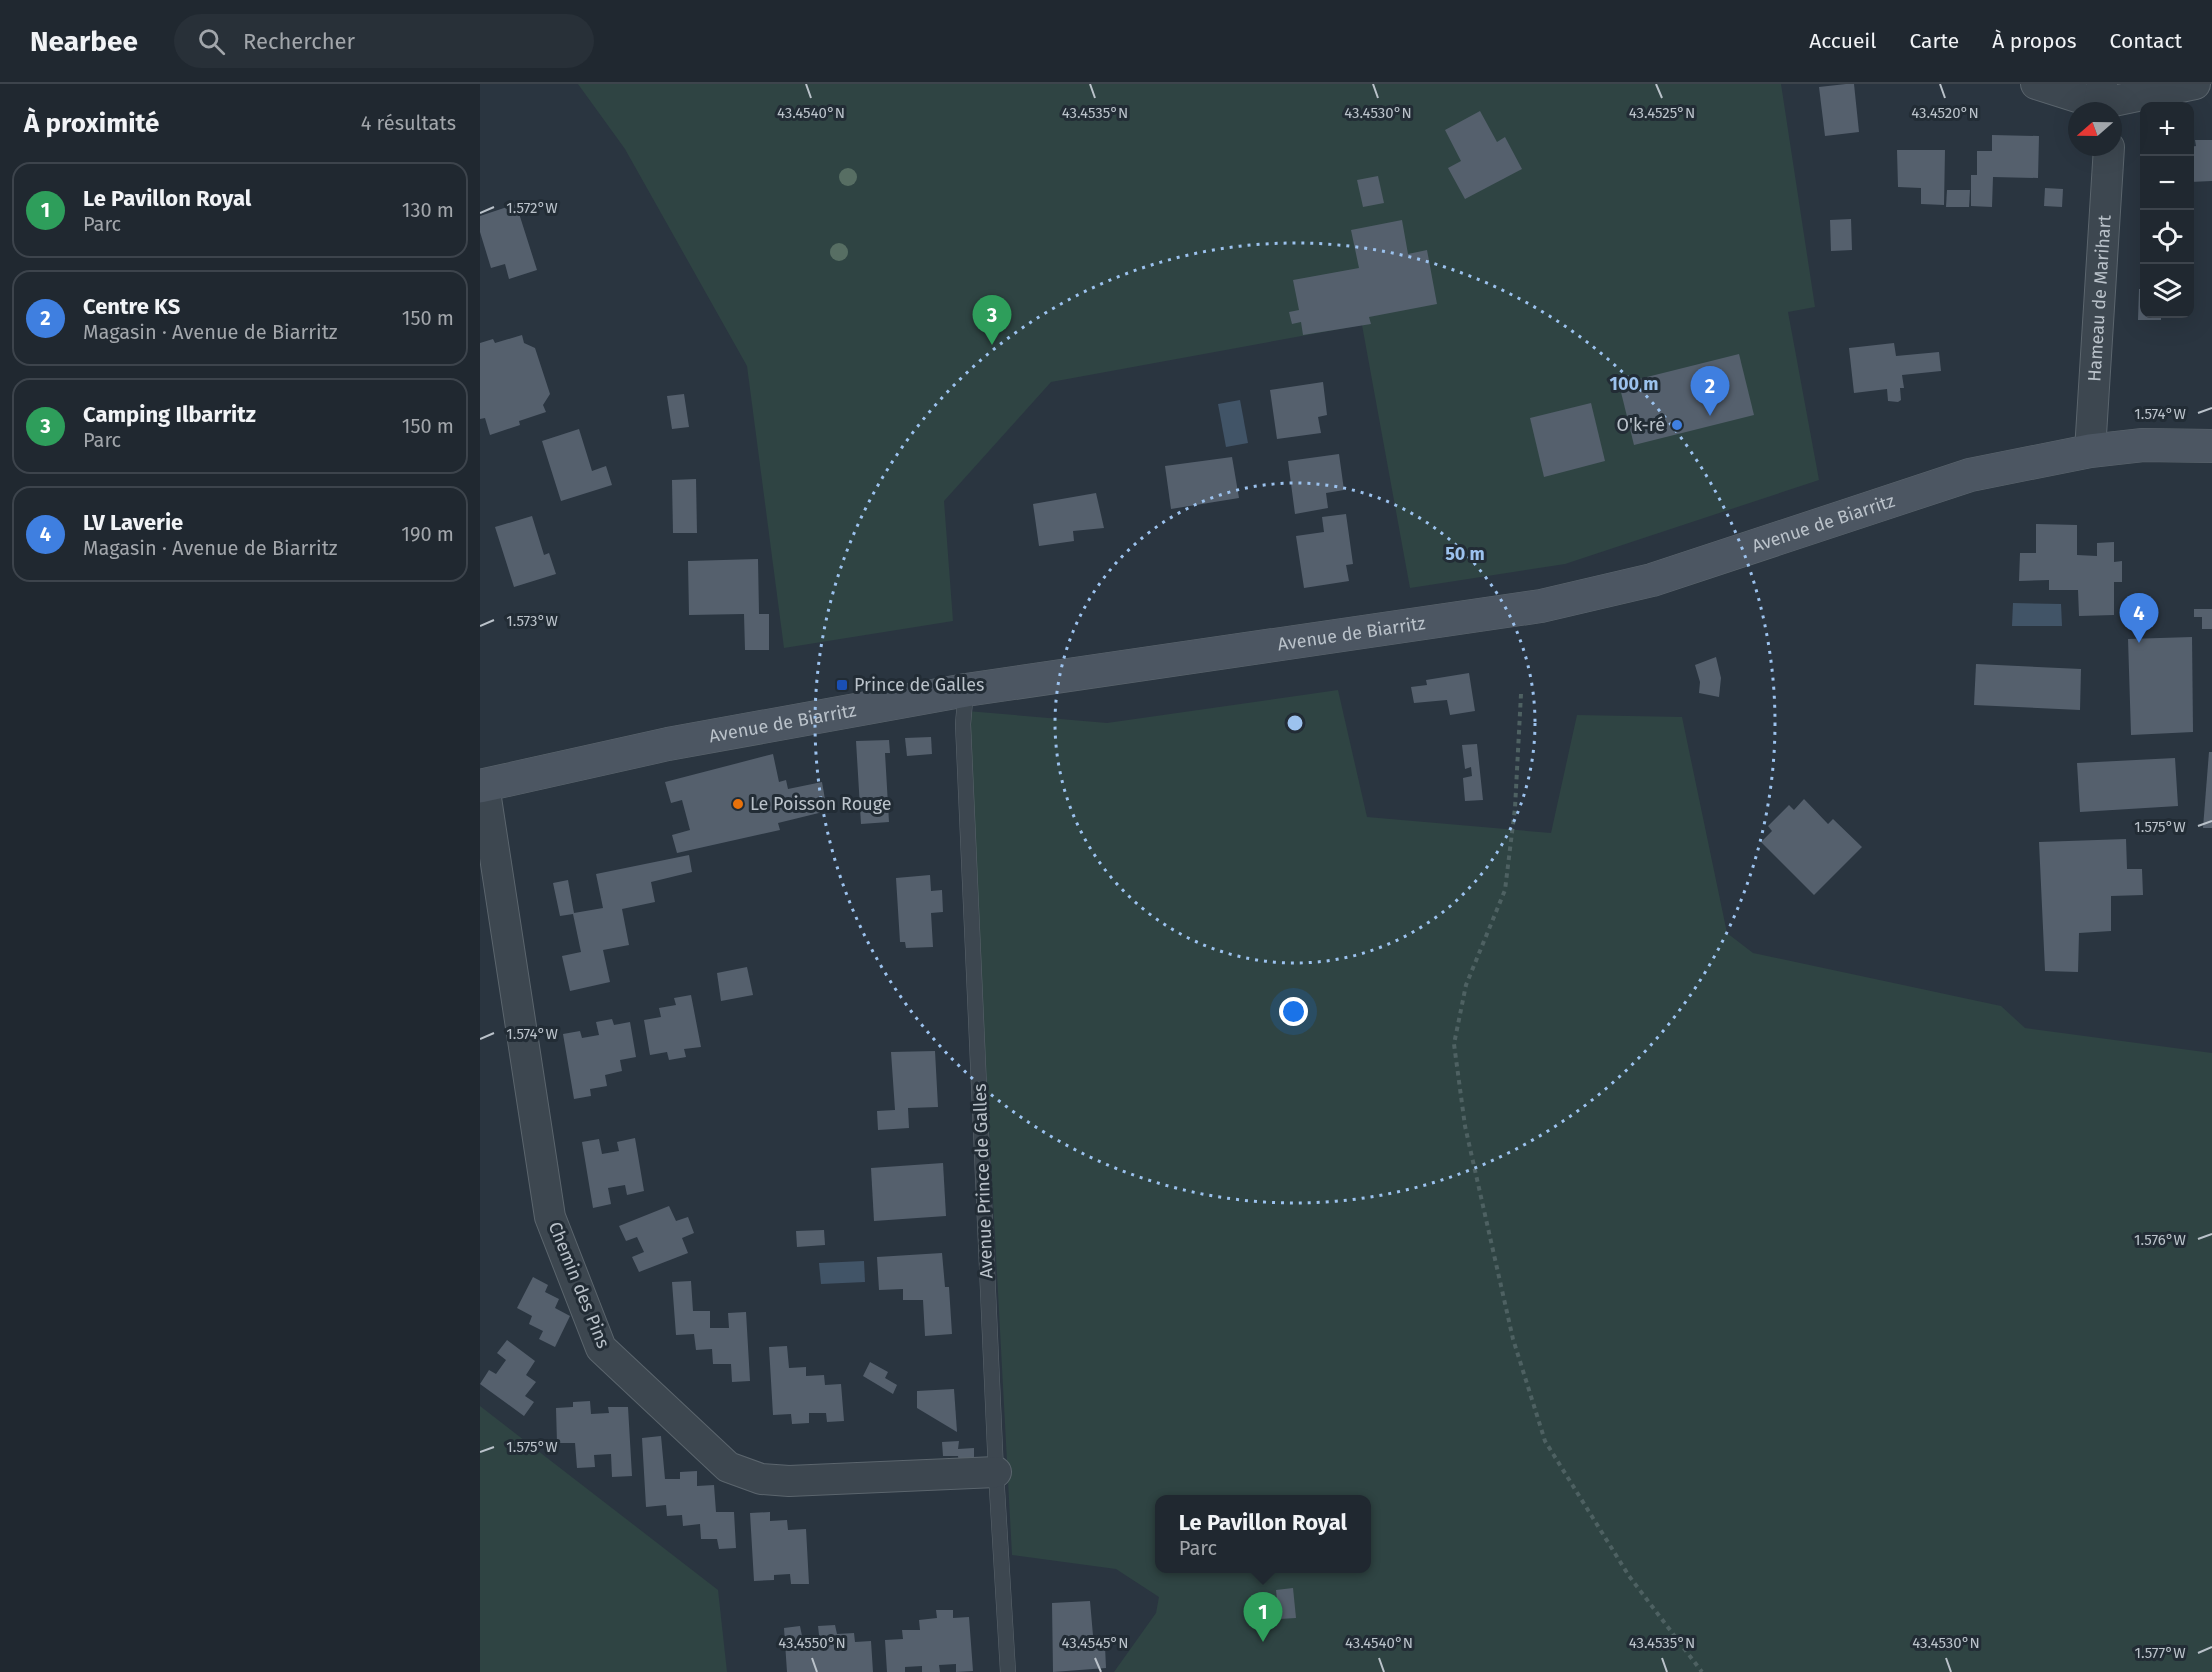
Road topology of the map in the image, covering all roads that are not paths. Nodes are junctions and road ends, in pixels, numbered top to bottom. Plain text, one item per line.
1 (2036, 84) edge
2 (2195, 84) edge
3 (2101, 100) edge
4 (2108, 156) edge
5 (2212, 446) edge
6 (2090, 451) junction
7 (966, 690) junction
8 (482, 786) edge
9 (996, 1472) junction
10 (1008, 1672) edge

1 - 3 street
2 - 3 street
4 - 6 street, Hameau de Marihart
5 - 6 main road, Avenue de Biarritz
6 - 7 main road, Avenue de Biarritz
7 - 8 main road, Avenue de Biarritz
7 - 9 lane, Avenue Prince de Galles
8 - 9 street, Chemin des Pins
9 - 10 lane, Avenue Prince de Galles

